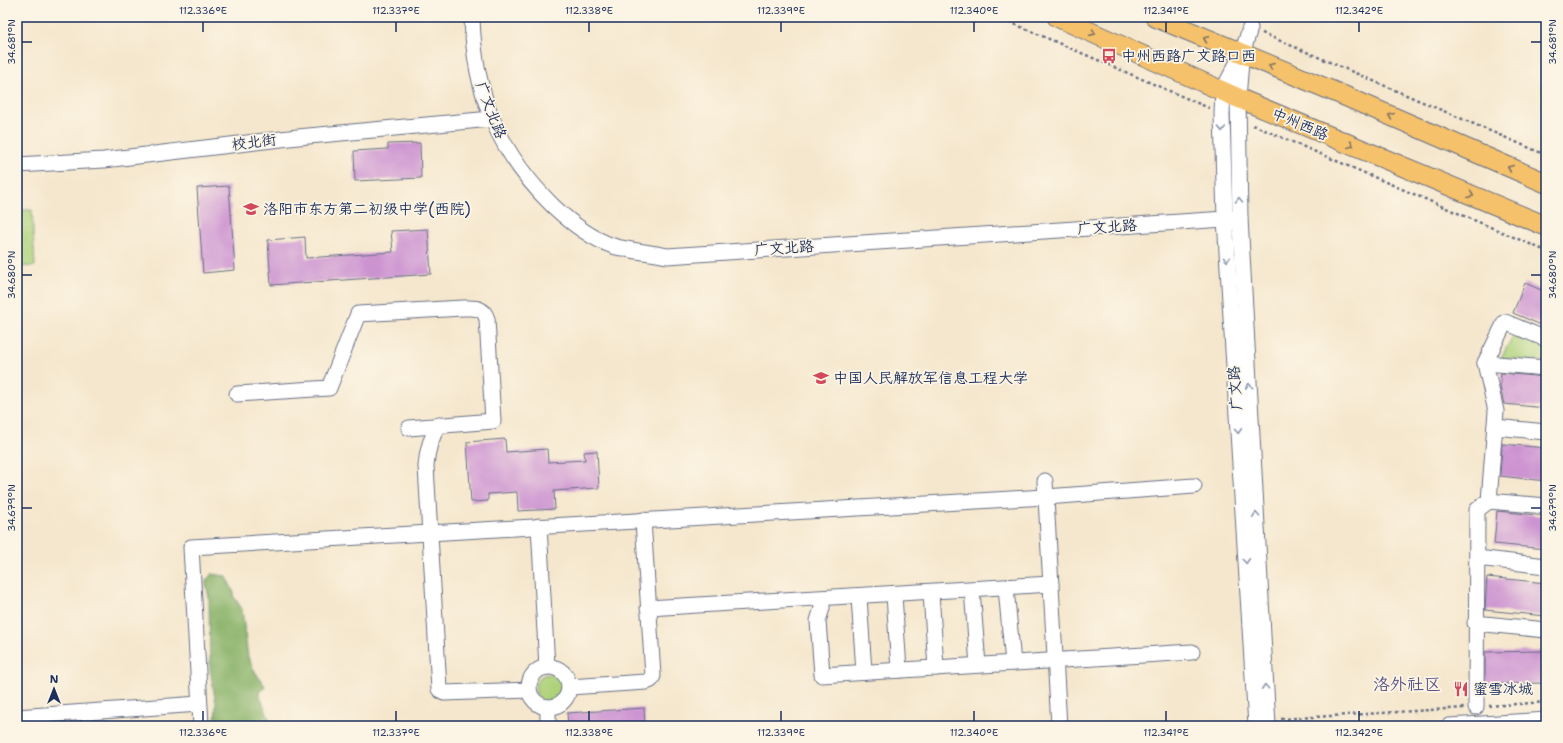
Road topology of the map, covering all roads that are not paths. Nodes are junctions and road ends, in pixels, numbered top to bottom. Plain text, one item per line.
1 (472, 17) edge
2 (1057, 17) edge
3 (1155, 17) edge
4 (1250, 28) road end
5 (1242, 54) junction
6 (1230, 94) junction
7 (491, 119) junction
8 (17, 165) edge
9 (1546, 183) edge
10 (1232, 219) junction
11 (1546, 226) edge
12 (1546, 339) edge
13 (1485, 363) junction
14 (1546, 368) edge
15 (237, 394) dead end
16 (439, 425) junction
17 (1495, 427) junction
18 (409, 428) dead end
19 (1546, 432) edge
20 (1045, 481) dead end
21 (1194, 486) dead end
22 (1046, 497) junction
23 (1489, 501) junction
24 (1546, 506) edge
25 (643, 520) junction
26 (539, 526) junction
27 (430, 532) junction
28 (1476, 558) junction
29 (1546, 566) edge
30 (1051, 584) junction
31 (1006, 588) junction
32 (972, 590) junction
33 (931, 593) junction
34 (894, 595) junction
35 (859, 597) junction
36 (822, 599) junction
37 (648, 608) junction
38 (1475, 623) junction
39 (1546, 630) edge
40 (1192, 652) dead end
41 (1056, 661) junction
42 (1012, 663) junction
43 (978, 665) junction
44 (547, 667) junction
45 (936, 668) junction
46 (899, 670) junction
47 (864, 672) junction
48 (568, 687) junction
49 (529, 690) junction
50 (199, 704) junction
51 (548, 707) junction
52 (1476, 708) road end
53 (17, 717) edge
54 (1546, 720) edge
55 (42, 721) edge
56 (1264, 724) edge
57 (201, 726) edge
58 (548, 726) edge
59 (1059, 726) edge
60 (1449, 726) edge

1 - 7 street, 广文北路
2 -> 6 main road, 中州西路
5 -> 3 main road
4 - 5 street, 广文路
5 - 6 street, 广文路
9 -> 5 main road
10 -> 6 street, 广文路
6 -> 10 street, 广文路
6 -> 11 main road, 中州西路
7 - 8 street, 校北街
7 - 10 street, 广文北路
10 - 56 street, 广文路
12 - 13 street
13 - 14 street
13 - 17 street
15 - 16 street
16 - 18 street
16 - 27 street
17 - 19 street
17 - 23 street
20 - 22 street
21 - 22 street
22 - 25 street
22 - 30 street
23 - 24 street
23 - 28 street
25 - 26 street
25 - 37 street
26 - 27 street
26 - 44 street
27 - 49 street
27 - 50 street
28 - 29 street
28 - 38 street
30 - 31 street
30 - 41 street
31 - 32 street
31 - 42 street
32 - 33 street
32 - 43 street
33 - 34 street
33 - 45 street
34 - 35 street
34 - 46 street
35 - 36 street
35 - 47 street
36 - 37 street
36 - 47 street
37 - 48 street
38 - 39 street
38 - 52 street
40 - 41 street
41 - 42 street
41 - 59 street
42 - 43 street
43 - 45 street
44 - 48 street
44 - 49 street
45 - 46 street
46 - 47 street
48 - 51 street
49 - 51 street
50 - 55 street
50 - 57 street
51 - 58 street
53 - 55 street
54 - 60 street

